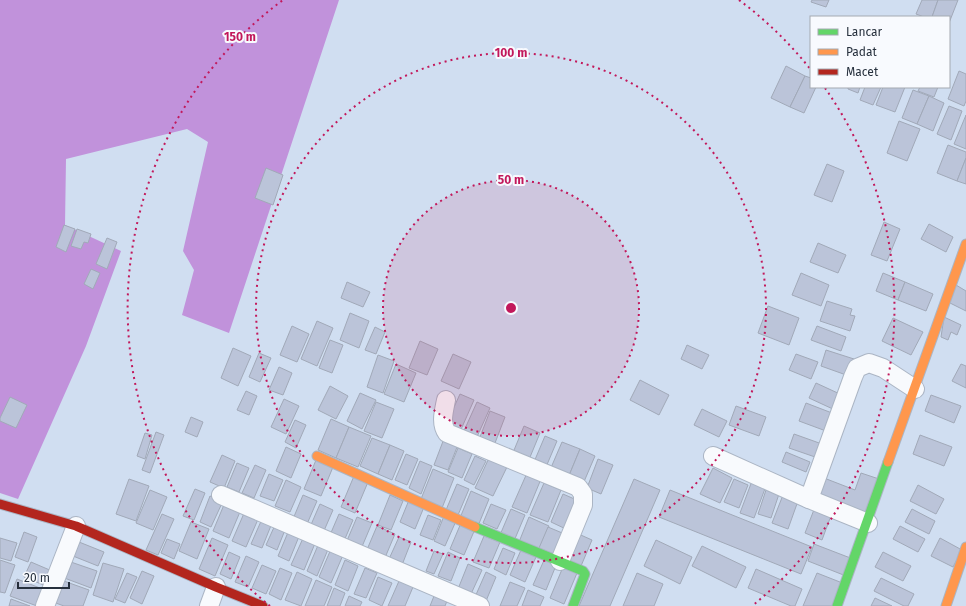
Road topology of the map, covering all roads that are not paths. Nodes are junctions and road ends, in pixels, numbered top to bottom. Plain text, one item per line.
1 (966, 244) edge
2 (915, 389) junction
3 (446, 400) dead end
4 (317, 456) dead end
5 (713, 456) dead end
6 (221, 495) dead end
7 (809, 499) junction
8 (0, 504) edge
9 (868, 523) junction
10 (76, 526) junction
11 (966, 548) edge
12 (560, 561) junction
13 (216, 587) junction
14 (45, 606) edge
15 (209, 606) edge
16 (263, 606) edge
17 (480, 606) edge
18 (573, 606) edge
19 (837, 606) edge
20 (946, 606) edge

1 - 2 street
2 - 7 street
2 - 9 street
3 - 12 street
4 - 12 street
5 - 7 street
6 - 17 street
7 - 9 street
8 - 10 street
9 - 19 street
10 - 13 street
10 - 14 street
11 - 20 street
12 - 18 street
13 - 15 street
13 - 16 street

